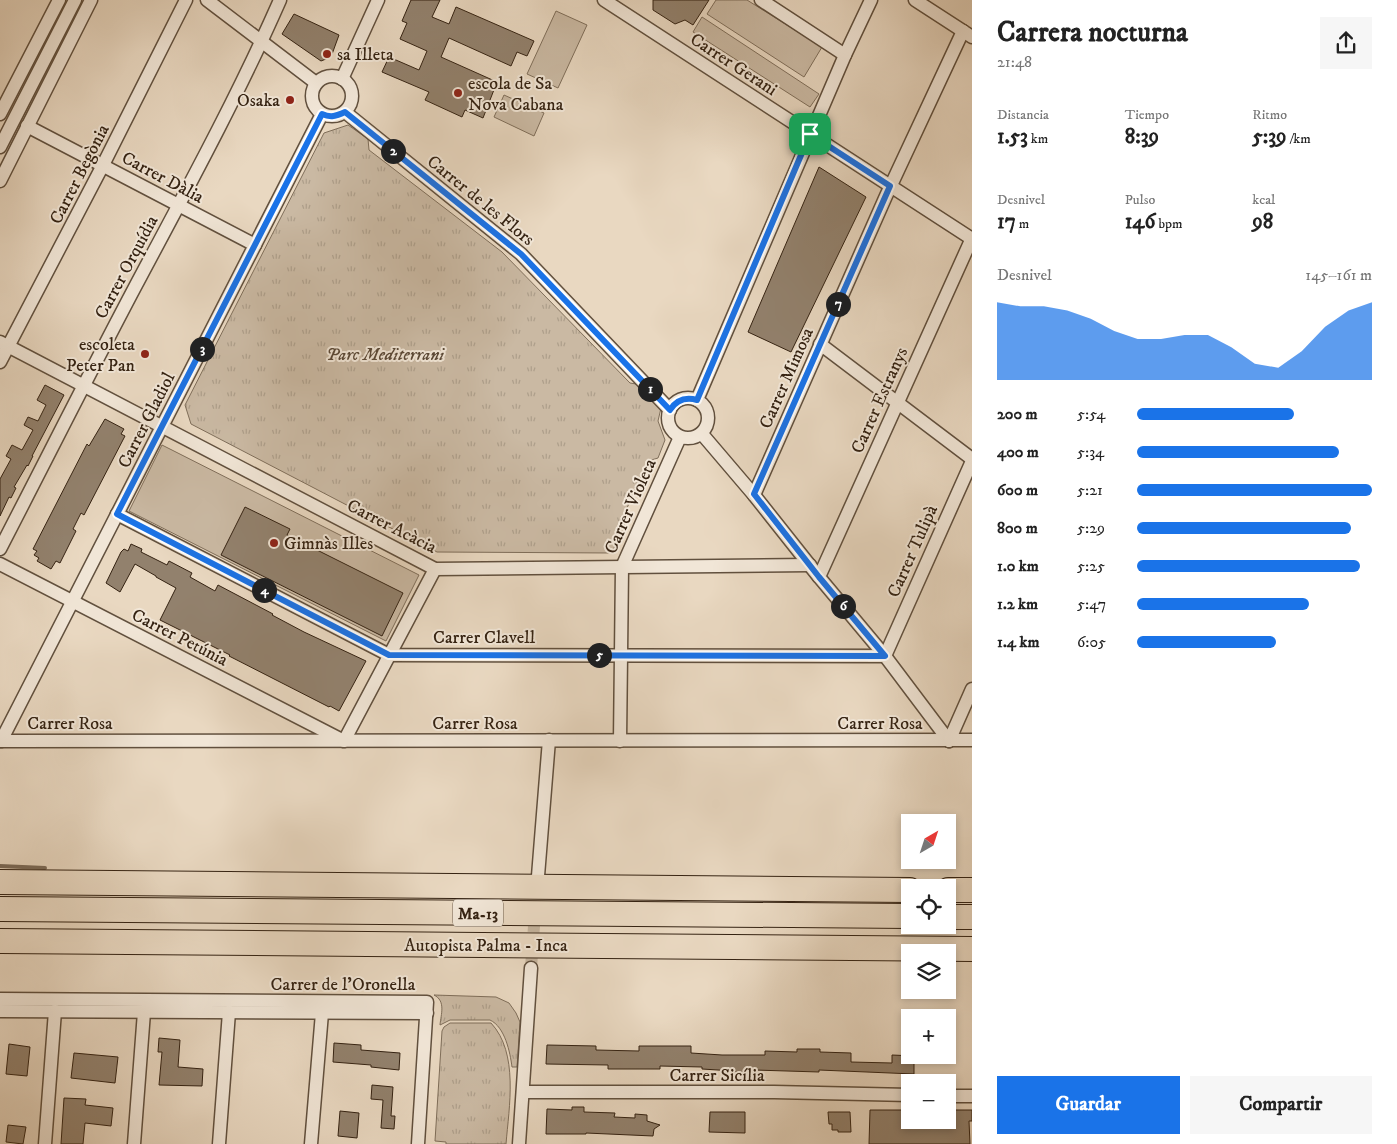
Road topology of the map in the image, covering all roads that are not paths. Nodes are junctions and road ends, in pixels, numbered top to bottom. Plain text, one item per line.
1 (59, 0) edge
2 (75, 0) edge
3 (91, 0) edge
4 (186, 0) edge
5 (207, 0) edge
6 (280, 0) edge
7 (378, 0) edge
8 (604, 0) edge
9 (761, 0) edge
10 (871, 0) edge
11 (915, 0) edge
12 (967, 34) edge
13 (262, 42) junction
14 (845, 55) junction
15 (342, 79) junction
16 (316, 83) junction
17 (345, 112) junction
18 (0, 113) edge
19 (322, 114) junction
20 (27, 126) junction
21 (810, 134) junction
22 (0, 147) edge
23 (103, 166) junction
24 (0, 181) edge
25 (890, 186) junction
26 (179, 205) junction
27 (972, 239) edge
28 (255, 245) junction
29 (4, 344) edge
30 (820, 344) junction
31 (0, 362) edge
32 (83, 385) junction
33 (697, 400) junction
34 (897, 403) junction
35 (670, 410) junction
36 (162, 426) junction
37 (702, 434) junction
38 (680, 437) junction
39 (972, 460) edge
40 (754, 494) junction
41 (117, 514) junction
42 (0, 549) edge
43 (0, 564) edge
44 (810, 565) junction
45 (622, 567) junction
46 (436, 569) junction
47 (819, 577) junction
48 (73, 601) junction
49 (622, 654) junction
50 (389, 655) junction
51 (885, 656) junction
52 (972, 689) edge
53 (548, 740) junction
54 (972, 740) edge
55 (1, 741) edge
56 (344, 741) junction
57 (620, 741) junction
58 (949, 741) junction
59 (538, 876) tunnel mouth
60 (0, 882) edge
61 (901, 890) edge
62 (956, 890) edge
63 (972, 890) edge
64 (0, 902) edge
65 (0, 909) edge
66 (46, 909) junction
67 (901, 916) edge
68 (956, 917) edge
69 (972, 917) edge
70 (0, 940) edge
71 (972, 948) edge
72 (531, 968) tunnel mouth
73 (0, 999) edge
74 (0, 1011) edge
75 (55, 1011) junction
76 (144, 1012) junction
77 (229, 1012) junction
78 (322, 1012) junction
79 (427, 1013) junction
80 (524, 1092) junction
81 (901, 1095) edge
82 (956, 1096) edge
83 (972, 1096) edge
84 (45, 1144) edge
85 (134, 1144) edge
86 (219, 1144) edge
87 (311, 1144) edge
88 (418, 1144) edge
89 (519, 1144) edge

1 - 18 street
2 - 22 street
3 - 20 street
4 - 23 street, Carrer Begònia
5 - 13 street
6 - 13 street, Carrer Orquídia
7 - 15 street
8 - 21 street, Carrer Gerani
9 - 14 street
10 - 14 street
11 - 12 street
12 - 25 street, Carrer Mimosa
13 - 16 street
13 - 26 street, Carrer Orquídia
14 - 21 street
15 - 16 street
15 - 17 street
16 - 19 street
17 - 19 street
17 - 35 street, Carrer de les Flors
19 - 28 street, Carrer Gladiol
20 - 23 street, Carrer Dàlia
20 - 24 street
21 - 25 street, Carrer Gerani
21 - 33 street
23 - 26 street, Carrer Dàlia
23 - 29 street, Carrer Begònia
25 - 27 street, Carrer Gerani
25 - 30 street, Carrer Mimosa
26 - 28 street, Carrer Dàlia
26 - 32 street, Carrer Orquídia
27 - 34 street, Carrer Estranys
28 - 36 street, Carrer Gladiol
29 - 31 street, Carrer Begònia
29 - 32 street, Carrer Acàcia
30 - 34 street
30 - 40 street, Carrer Mimosa
32 - 36 street, Carrer Acàcia
32 - 42 street, Carrer Orquídia
33 - 35 street
33 - 37 street
34 - 39 street
34 - 47 street, Carrer Estranys
35 - 38 street
36 - 41 street, Carrer Gladiol
36 - 46 street, Carrer Acàcia
37 - 38 street
37 - 40 street
38 - 45 street, Carrer Violeta
39 - 51 street, Carrer Tulipà
40 - 44 street
41 - 48 street, Carrer Gladiol
41 - 50 street, Carrer Clavell
43 - 48 street, Carrer Petúnia
44 - 45 street, Carrer Acàcia
44 - 47 street
45 - 46 street, Carrer Acàcia
45 - 49 street, Carrer Violeta
46 - 50 street
47 - 51 street
48 - 55 street, Carrer Gladiol
48 - 56 street, Carrer Petúnia
49 - 50 street, Carrer Clavell
49 - 51 street, Carrer Clavell
49 - 57 street, Carrer Violeta
50 - 56 street
51 - 58 street
52 - 58 street
53 - 56 street, Carrer Rosa
53 - 57 street, Carrer Rosa
53 - 59 street
54 - 58 street, Carrer Rosa
55 - 56 street, Carrer Rosa
57 - 58 street, Carrer Rosa
60 - 61 highway
62 - 63 highway
64 - 66 highway
65 - 66 highway, Autopista Palma - Inca / Ma-13
66 - 67 highway, Autopista Palma - Inca / Ma-13
68 - 69 highway
70 - 71 highway, Autopista Palma - Inca / Ma-13
72 - 80 street
73 - 79 street, Carrer de l'Oronella
74 - 75 street, Carrer de l'Oronella
75 - 76 street, Carrer de l'Oronella
75 - 84 street
76 - 77 street, Carrer de l'Oronella
76 - 85 street
77 - 78 street, Carrer de l'Oronella
77 - 86 street
78 - 79 street, Carrer de l'Oronella
78 - 87 street
79 - 88 street
80 - 81 street, Carrer Sicília
80 - 89 street
82 - 83 street

